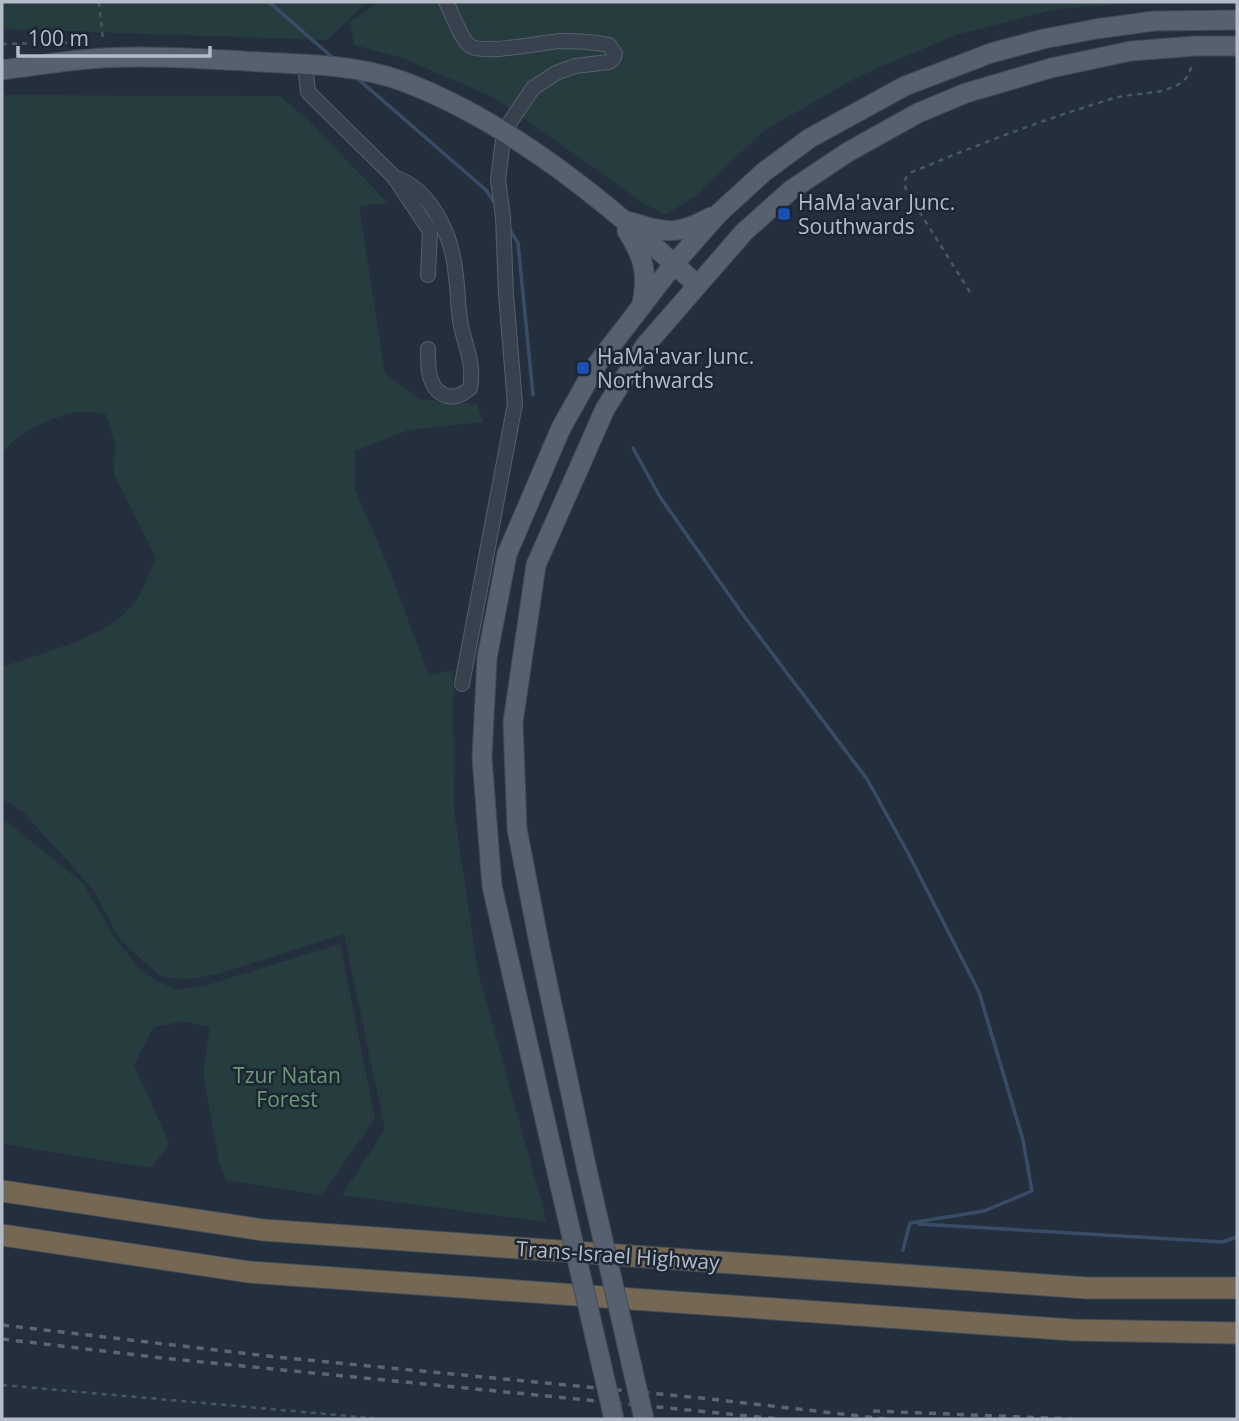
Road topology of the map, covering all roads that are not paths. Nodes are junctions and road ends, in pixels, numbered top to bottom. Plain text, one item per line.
1 (446, 2) edge
2 (1237, 20) edge
3 (1237, 46) edge
4 (305, 64) junction
5 (2, 70) edge
6 (505, 131) junction
7 (394, 177) junction
8 (719, 213) junction
9 (619, 218) junction
10 (674, 264) junction
11 (428, 275) dead end
12 (696, 285) junction
13 (642, 304) junction
14 (428, 349) dead end
15 (461, 684) dead end
16 (2, 1191) edge
17 (2, 1235) edge
18 (1237, 1288) edge
19 (1237, 1333) edge
20 (614, 1419) edge
21 (644, 1419) edge

1 - 6 street
2 - 8 main road
3 - 12 main road
4 - 5 main road
4 - 6 main road
4 - 7 street
6 - 9 main road
6 - 15 street
7 - 11 street
7 - 14 street
8 - 9 main road
8 - 10 main road
9 - 10 main road
9 - 13 main road
10 - 12 main road
10 - 13 main road
12 - 21 main road, bridge
13 - 20 main road, bridge
16 - 18 highway, Trans-Israel Highway
17 - 19 highway, Trans-Israel Highway

